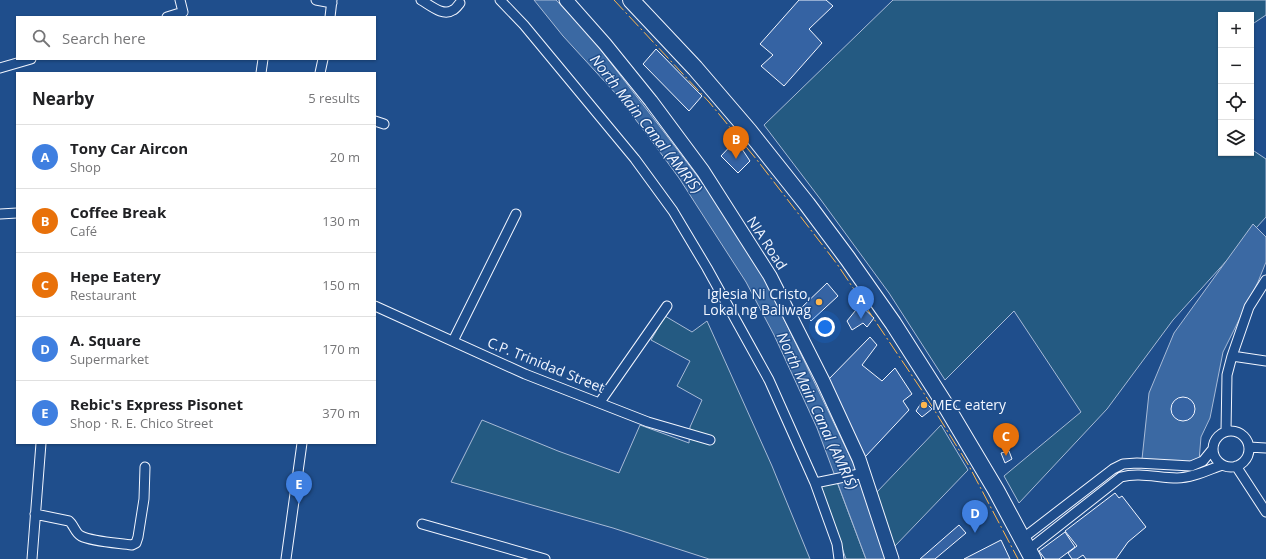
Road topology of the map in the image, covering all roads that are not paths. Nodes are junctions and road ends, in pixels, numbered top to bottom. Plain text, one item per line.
1 (180, 0) edge
2 (316, 0) edge
3 (421, 0) edge
4 (500, 0) edge
5 (566, 0) edge
6 (631, 0) edge
7 (332, 2) edge
8 (460, 3) dead end
9 (170, 16) edge
10 (330, 16) edge
11 (28, 60) edge
12 (264, 60) edge
13 (323, 60) edge
14 (0, 68) edge
15 (260, 72) edge
16 (320, 72) edge
17 (376, 121) edge
18 (384, 124) dead end
19 (16, 213) edge
20 (0, 214) edge
21 (516, 214) dead end
22 (1266, 280) edge
23 (376, 306) edge
24 (667, 306) dead end
25 (453, 340) junction
26 (1232, 356) junction
27 (1266, 361) edge
28 (600, 402) junction
29 (1226, 431) junction
30 (710, 440) dead end
31 (41, 444) edge
32 (302, 444) edge
33 (1249, 447) junction
34 (1266, 448) edge
35 (1212, 450) junction
36 (1222, 465) junction
37 (1236, 466) junction
38 (145, 467) dead end
39 (860, 474) junction
40 (815, 482) junction
41 (1266, 512) edge
42 (35, 514) junction
43 (422, 524) dead end
44 (1027, 549) edge
45 (535, 558) edge
46 (32, 559) edge
47 (286, 559) edge
48 (546, 559) edge
49 (839, 559) edge
50 (892, 559) edge

1 - 9 street
2 - 7 street
3 - 8 street
4 - 40 street
5 - 39 street, NIA Road
6 - 44 highway
7 - 10 street
11 - 14 street
12 - 15 street
13 - 16 street
17 - 18 street
19 - 20 street
21 - 25 street
22 - 26 street
23 - 25 street, C.P. Trinidad Street
24 - 28 street
25 - 28 street, C.P. Trinidad Street
26 - 27 street
26 - 29 street
28 - 30 street, C.P. Trinidad Street
29 - 33 street
29 - 35 street
31 - 42 street
32 - 47 street
33 - 34 street
33 - 37 street
35 - 36 street
35 - 44 street
36 - 37 street
36 - 44 street
37 - 41 street
38 - 42 street
39 - 40 street
39 - 50 street, NIA Road
40 - 49 street
42 - 46 street
43 - 45 street
45 - 48 street

